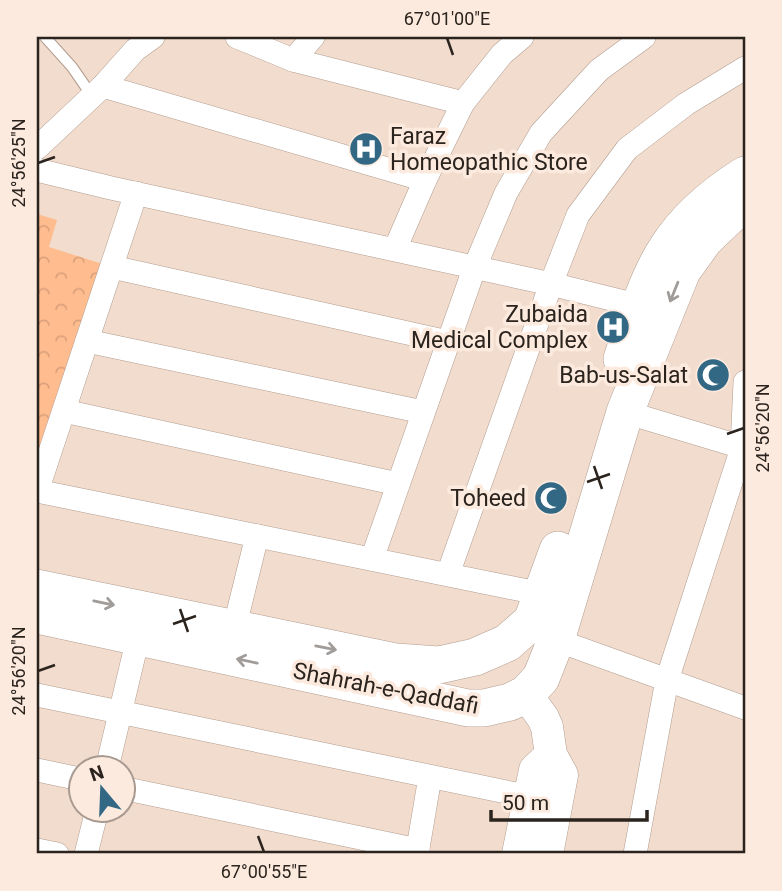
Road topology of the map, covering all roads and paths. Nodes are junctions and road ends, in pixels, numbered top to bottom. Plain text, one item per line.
1 (45, 37) edge
2 (153, 37) edge
3 (237, 37) edge
4 (313, 37) edge
5 (523, 37) edge
6 (644, 37) edge
7 (496, 45) edge
8 (293, 60) junction
9 (745, 68) edge
10 (97, 91) junction
11 (464, 103) junction
12 (37, 148) edge
13 (37, 170) edge
14 (745, 174) edge
15 (425, 180) junction
16 (136, 193) junction
17 (745, 201) edge
18 (687, 243) junction
19 (395, 249) junction
20 (112, 267) junction
21 (474, 269) junction
22 (551, 284) junction
23 (640, 306) junction
24 (87, 341) junction
25 (448, 342) junction
26 (745, 382) edge
27 (64, 411) junction
28 (423, 412) junction
29 (625, 412) junction
30 (744, 448) edge
31 (398, 484) junction
32 (257, 536) junction
33 (372, 559) junction
34 (448, 574) junction
35 (37, 589) edge
36 (556, 596) junction
37 (37, 615) edge
38 (234, 629) junction
39 (138, 638) junction
40 (556, 640) junction
41 (667, 680) junction
42 (37, 695) edge
43 (526, 695) junction
44 (745, 708) edge
45 (120, 712) junction
46 (110, 754) edge
47 (551, 755) junction
48 (37, 770) edge
49 (66, 776) edge
50 (430, 777) junction
51 (136, 791) edge
52 (530, 797) junction
53 (94, 824) edge
54 (37, 850) edge
55 (417, 852) edge
56 (57, 854) edge
57 (86, 854) edge
58 (518, 854) edge
59 (547, 854) edge
60 (635, 854) edge

1 - 10 lane
2 - 10 street
3 - 8 street
4 - 8 street
5 - 7 street
6 - 21 street
7 - 11 street
8 - 11 street
9 - 22 street
10 - 12 street
10 - 15 street
11 - 15 street
13 - 16 street
14 - 18 main road, Shahrah-e-Qaddafi
15 - 19 street
16 - 19 street
16 - 20 street
17 - 18 main road, Shahrah-e-Qaddafi
18 - 23 main road, Shahrah-e-Qaddafi
18 -> 29 main road, Shahrah-e-Qaddafi
19 - 21 street
20 - 24 street
20 - 25 street
21 - 22 street
21 - 25 street
22 - 23 street
22 - 34 street
23 - 36 main road, Shahrah-e-Qaddafi
24 - 27 street
24 - 28 street
25 - 28 street
26 - 30 street
27 - 31 street
27 - 32 street
28 - 31 street
29 - 30 street
29 - 36 main road, Shahrah-e-Qaddafi
30 - 41 street
31 - 33 street
32 - 33 street
32 - 38 street
33 - 34 street
34 - 36 street
35 -> 38 main road, Shahrah-e-Qaddafi
38 -> 36 main road, Shahrah-e-Qaddafi
36 - 40 main road, Shahrah-e-Qaddafi
37 - 39 main road, Shahrah-e-Qaddafi
43 -> 39 main road, Shahrah-e-Qaddafi
39 - 45 street
40 - 41 street
40 - 43 main road, Shahrah-e-Qaddafi
41 - 44 street
41 - 60 street
42 - 45 street
43 - 47 street
45 - 46 street
45 - 50 street
47 - 52 street
47 - 59 street
48 - 49 street
50 - 52 street
50 - 55 street
51 - 55 street
52 - 58 street
53 - 57 street
54 - 56 street

